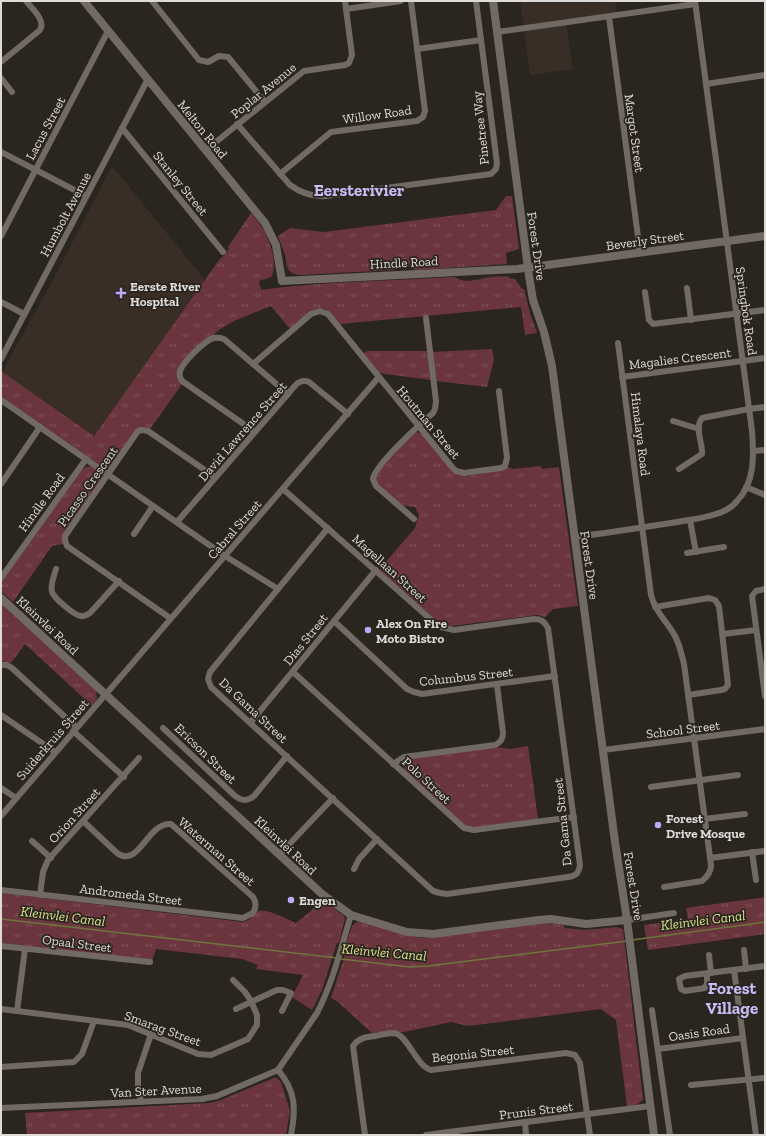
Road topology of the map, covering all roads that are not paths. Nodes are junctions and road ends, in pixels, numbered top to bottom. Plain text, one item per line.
1 (26, 1) edge
2 (84, 1) edge
3 (152, 1) edge
4 (345, 1) edge
5 (401, 1) edge
6 (411, 1) edge
7 (476, 1) edge
8 (493, 1) edge
9 (695, 3) edge
10 (346, 9) junction
11 (609, 17) junction
12 (108, 31) junction
13 (497, 32) junction
14 (481, 40) junction
15 (417, 49) junction
16 (1, 62) edge
17 (765, 75) edge
18 (1, 78) edge
19 (148, 79) junction
20 (706, 84) junction
21 (12, 92) dead end
22 (265, 102) junction
23 (237, 124) junction
24 (122, 128) junction
25 (206, 150) junction
26 (1, 152) edge
27 (36, 170) junction
28 (280, 174) junction
29 (86, 196) junction
30 (3, 227) edge
31 (1, 236) edge
32 (765, 236) edge
33 (726, 241) junction
34 (223, 252) dead end
35 (640, 252) junction
36 (528, 268) junction
37 (282, 281) joint
38 (687, 288) dead end
39 (645, 292) dead end
40 (1, 302) edge
41 (765, 310) edge
42 (24, 314) junction
43 (736, 314) junction
44 (426, 318) dead end
45 (691, 320) junction
46 (618, 343) dead end
47 (765, 358) edge
48 (1, 359) edge
49 (742, 361) junction
50 (253, 364) junction
51 (622, 377) junction
52 (378, 378) junction
53 (499, 391) dead end
54 (288, 394) junction
55 (1, 400) edge
56 (765, 407) edge
57 (749, 409) junction
58 (348, 414) junction
59 (673, 421) dead end
60 (418, 426) junction
61 (40, 427) junction
62 (699, 429) junction
63 (255, 432) junction
64 (765, 450) edge
65 (754, 451) junction
66 (86, 459) junction
67 (679, 469) dead end
68 (108, 474) junction
69 (215, 477) junction
70 (2, 481) edge
71 (746, 487) junction
72 (283, 489) junction
73 (765, 495) edge
74 (153, 506) junction
75 (414, 519) dead end
76 (690, 520) junction
77 (177, 522) junction
78 (328, 528) junction
79 (642, 528) junction
80 (134, 534) dead end
81 (574, 537) junction
82 (724, 547) dead end
83 (696, 552) junction
84 (687, 553) dead end
85 (225, 556) junction
86 (56, 569) dead end
87 (376, 570) junction
88 (1, 578) edge
89 (118, 581) junction
90 (278, 589) junction
91 (765, 589) edge
92 (1, 598) edge
93 (655, 607) junction
94 (170, 618) junction
95 (542, 620) joint
96 (334, 621) junction
97 (756, 630) junction
98 (723, 634) junction
99 (1, 665) edge
100 (293, 672) junction
101 (555, 676) junction
102 (497, 685) junction
103 (764, 685) edge
104 (105, 694) junction
105 (688, 694) junction
106 (765, 696) edge
107 (1, 714) edge
108 (251, 722) junction
109 (163, 728) dead end
110 (75, 729) junction
111 (765, 729) edge
112 (694, 738) junction
113 (603, 750) junction
114 (55, 752) junction
115 (287, 756) junction
116 (139, 758) dead end
117 (393, 764) junction
118 (738, 775) dead end
119 (124, 777) junction
120 (700, 780) junction
121 (651, 787) dead end
122 (1, 788) edge
123 (16, 798) junction
124 (333, 798) junction
125 (745, 814) dead end
126 (1, 816) edge
127 (574, 817) junction
128 (705, 819) junction
129 (83, 821) junction
130 (688, 821) dead end
131 (376, 839) junction
132 (32, 841) dead end
133 (765, 850) edge
134 (752, 852) junction
135 (280, 855) junction
136 (51, 858) junction
137 (710, 858) junction
138 (354, 869) dead end
139 (756, 880) dead end
140 (664, 887) dead end
141 (1, 890) edge
142 (40, 895) junction
143 (255, 910) joint
144 (674, 913) dead end
145 (351, 915) junction
146 (627, 920) junction
147 (1, 946) edge
148 (25, 949) junction
149 (744, 950) dead end
150 (708, 955) dead end
151 (150, 962) dead end
152 (765, 966) edge
153 (746, 969) junction
154 (734, 970) junction
155 (709, 974) junction
156 (233, 980) dead end
157 (251, 1001) junction
158 (236, 1008) dead end
159 (1, 1009) edge
160 (652, 1010) dead end
161 (17, 1011) junction
162 (282, 1011) dead end
163 (94, 1021) junction
164 (151, 1034) junction
165 (743, 1038) junction
166 (658, 1049) junction
167 (1, 1067) edge
168 (278, 1070) junction
169 (765, 1078) edge
170 (748, 1079) junction
171 (691, 1085) dead end
172 (140, 1102) junction
173 (650, 1106) junction
174 (1, 1108) edge
175 (587, 1114) junction
176 (525, 1122) junction
177 (290, 1135) edge
178 (365, 1135) edge
179 (426, 1135) edge
180 (526, 1135) edge
181 (590, 1135) edge
182 (654, 1135) edge
183 (670, 1135) edge
184 (756, 1135) edge

1 - 16 street
2 - 12 street, Melton Road
3 - 22 street
4 - 10 street, Poplar Avenue
5 - 10 street
6 - 15 street, Willow Road
7 - 14 street, Pinetree Way
8 - 13 street, Forest Drive
9 - 11 street
9 - 20 street, Springbok Road
10 - 22 street, Poplar Avenue
11 - 13 street
11 - 35 street, Margot Street
12 - 19 street, Melton Road
12 - 27 street, Lacus Street
13 - 36 street, Forest Drive
14 - 15 street
14 - 28 street, Pinetree Way
15 - 28 street, Willow Road
17 - 20 street
18 - 21 street
19 - 24 street, Humbolt Avenue
19 - 25 street, Melton Road
20 - 33 street, Springbok Road
22 - 23 street, Poplar Avenue
23 - 25 street, Poplar Avenue
23 - 28 street
24 - 29 street, Humbolt Avenue
24 - 34 street, Stanley Street
25 - 37 street, Melton Road
26 - 27 street
27 - 29 street
27 - 30 street, Lacus Street
29 - 42 street, Humbolt Avenue
30 - 31 street, Lacus Street
32 - 33 street, Beverly Street
33 - 35 street, Beverly Street
33 - 43 street, Springbok Road
35 - 36 street, Beverly Street
36 - 37 street, Hindle Road
36 - 81 street, Forest Drive
38 - 45 street
39 - 45 street
40 - 42 street
41 - 43 street
42 - 48 street, Humbolt Avenue
43 - 45 street
43 - 49 street, Springbok Road
44 - 60 street
46 - 51 street, Himalaya Road
47 - 49 street, Magalies Crescent
49 - 51 street, Magalies Crescent
49 - 57 street, Springbok Road
50 - 52 street, Houtman Street
50 - 54 street
50 - 63 street
51 - 79 street, Himalaya Road
52 - 58 street, Cabral Street
52 - 60 street, Houtman Street
53 - 60 street, Houtman Street
54 - 58 street, David Lawrence Street
54 - 63 street, David Lawrence Street
55 - 61 street
56 - 57 street
57 - 62 street
57 - 65 street, Springbok Road
58 - 72 street, Cabral Street
59 - 62 street
60 - 75 street
61 - 66 street
61 - 70 street
62 - 67 street
63 - 69 street, David Lawrence Street
64 - 65 street
65 - 71 street, Springbok Road
66 - 68 street
66 - 88 street, Hindle Road
68 - 69 street, Picasso Crescent
68 - 74 street
68 - 89 street, Picasso Crescent
69 - 77 street, David Lawrence Street
71 - 73 street
71 - 76 street, Springbok Road
72 - 78 street, Magellaan Street
72 - 85 street, Cabral Street
74 - 77 street
74 - 80 street
76 - 79 street, Springbok Road
76 - 83 street
77 - 85 street
78 - 87 street, Magellaan Street
78 - 90 street, Da Gama Street
79 - 81 street, Springbok Road
79 - 93 street, Himalaya Road
81 - 113 street, Forest Drive
82 - 83 street
83 - 84 street
85 - 90 street
85 - 94 street, Cabral Street
86 - 89 street
87 - 95 street, Magellaan Street
87 - 96 street, Dias Street
89 - 94 street, Picasso Crescent
90 - 108 street, Da Gama Street
91 - 97 street
92 - 104 street, Kleinvlei Road
93 - 98 street
93 - 105 street, Himalaya Road
94 - 104 street, Cabral Street
95 - 101 street, Da Gama Street
96 - 100 street, Dias Street
96 - 102 street, Columbus Street
97 - 98 street
97 - 103 street
98 - 105 street
99 - 110 street
100 - 108 street, Dias Street
100 - 117 street, Polo Street
101 - 102 street, Columbus Street
101 - 127 street, Da Gama Street
102 - 117 street
103 - 106 street
104 - 110 street, Suiderkruis Street
104 - 135 street, Kleinvlei Road
105 - 112 street, Himalaya Road
107 - 114 street
108 - 115 street, Da Gama Street
109 - 115 street, Ericson Street
110 - 114 street, Suiderkruis Street
110 - 119 street
111 - 112 street, School Street
112 - 113 street, School Street
112 - 120 street, Himalaya Road
113 - 146 street, Forest Drive
114 - 123 street, Suiderkruis Street
115 - 124 street, Da Gama Street
116 - 119 street, Orion Street
117 - 127 street, Polo Street
118 - 120 street
119 - 129 street, Orion Street
120 - 121 street
120 - 128 street, Himalaya Road
122 - 123 street
123 - 126 street, Suiderkruis Street
124 - 131 street, Da Gama Street
124 - 135 street
125 - 128 street
127 - 131 street, Da Gama Street
128 - 130 street
128 - 137 street, Himalaya Road
129 - 136 street, Orion Street
129 - 143 street, Waterman Street
131 - 138 street
132 - 136 street
133 - 134 street
134 - 137 street
134 - 139 street
135 - 145 street, Kleinvlei Road
136 - 142 street, Orion Street
137 - 140 street, Himalaya Road
141 - 142 street, Andromeda Street
142 - 143 street, Andromeda Street
144 - 146 street
145 - 146 street, Kleinvlei Road
145 - 168 street
146 - 173 street, Forest Drive
147 - 148 street, Opaal Street
148 - 151 street, Opaal Street
148 - 161 street
149 - 153 street
150 - 155 street
152 - 153 street
153 - 154 street
154 - 155 street
154 - 165 street
155 - 155 street
156 - 157 street, Smarag Street
157 - 158 street
157 - 162 street
157 - 164 street, Smarag Street
159 - 161 street, Smarag Street
160 - 166 street
161 - 163 street, Smarag Street
163 - 164 street, Smarag Street
163 - 167 street
164 - 172 street
165 - 166 street, Oasis Road
165 - 170 street
166 - 183 street
168 - 172 street, Van Ster Avenue
168 - 177 street
169 - 170 street
170 - 171 street
170 - 184 street
172 - 174 street, Van Ster Avenue
173 - 175 street, Prunis Street
173 - 182 street, Forest Drive
175 - 176 street, Prunis Street
175 - 178 street, Begonia Street
175 - 181 street, Begonia Street
176 - 179 street, Prunis Street
176 - 180 street

